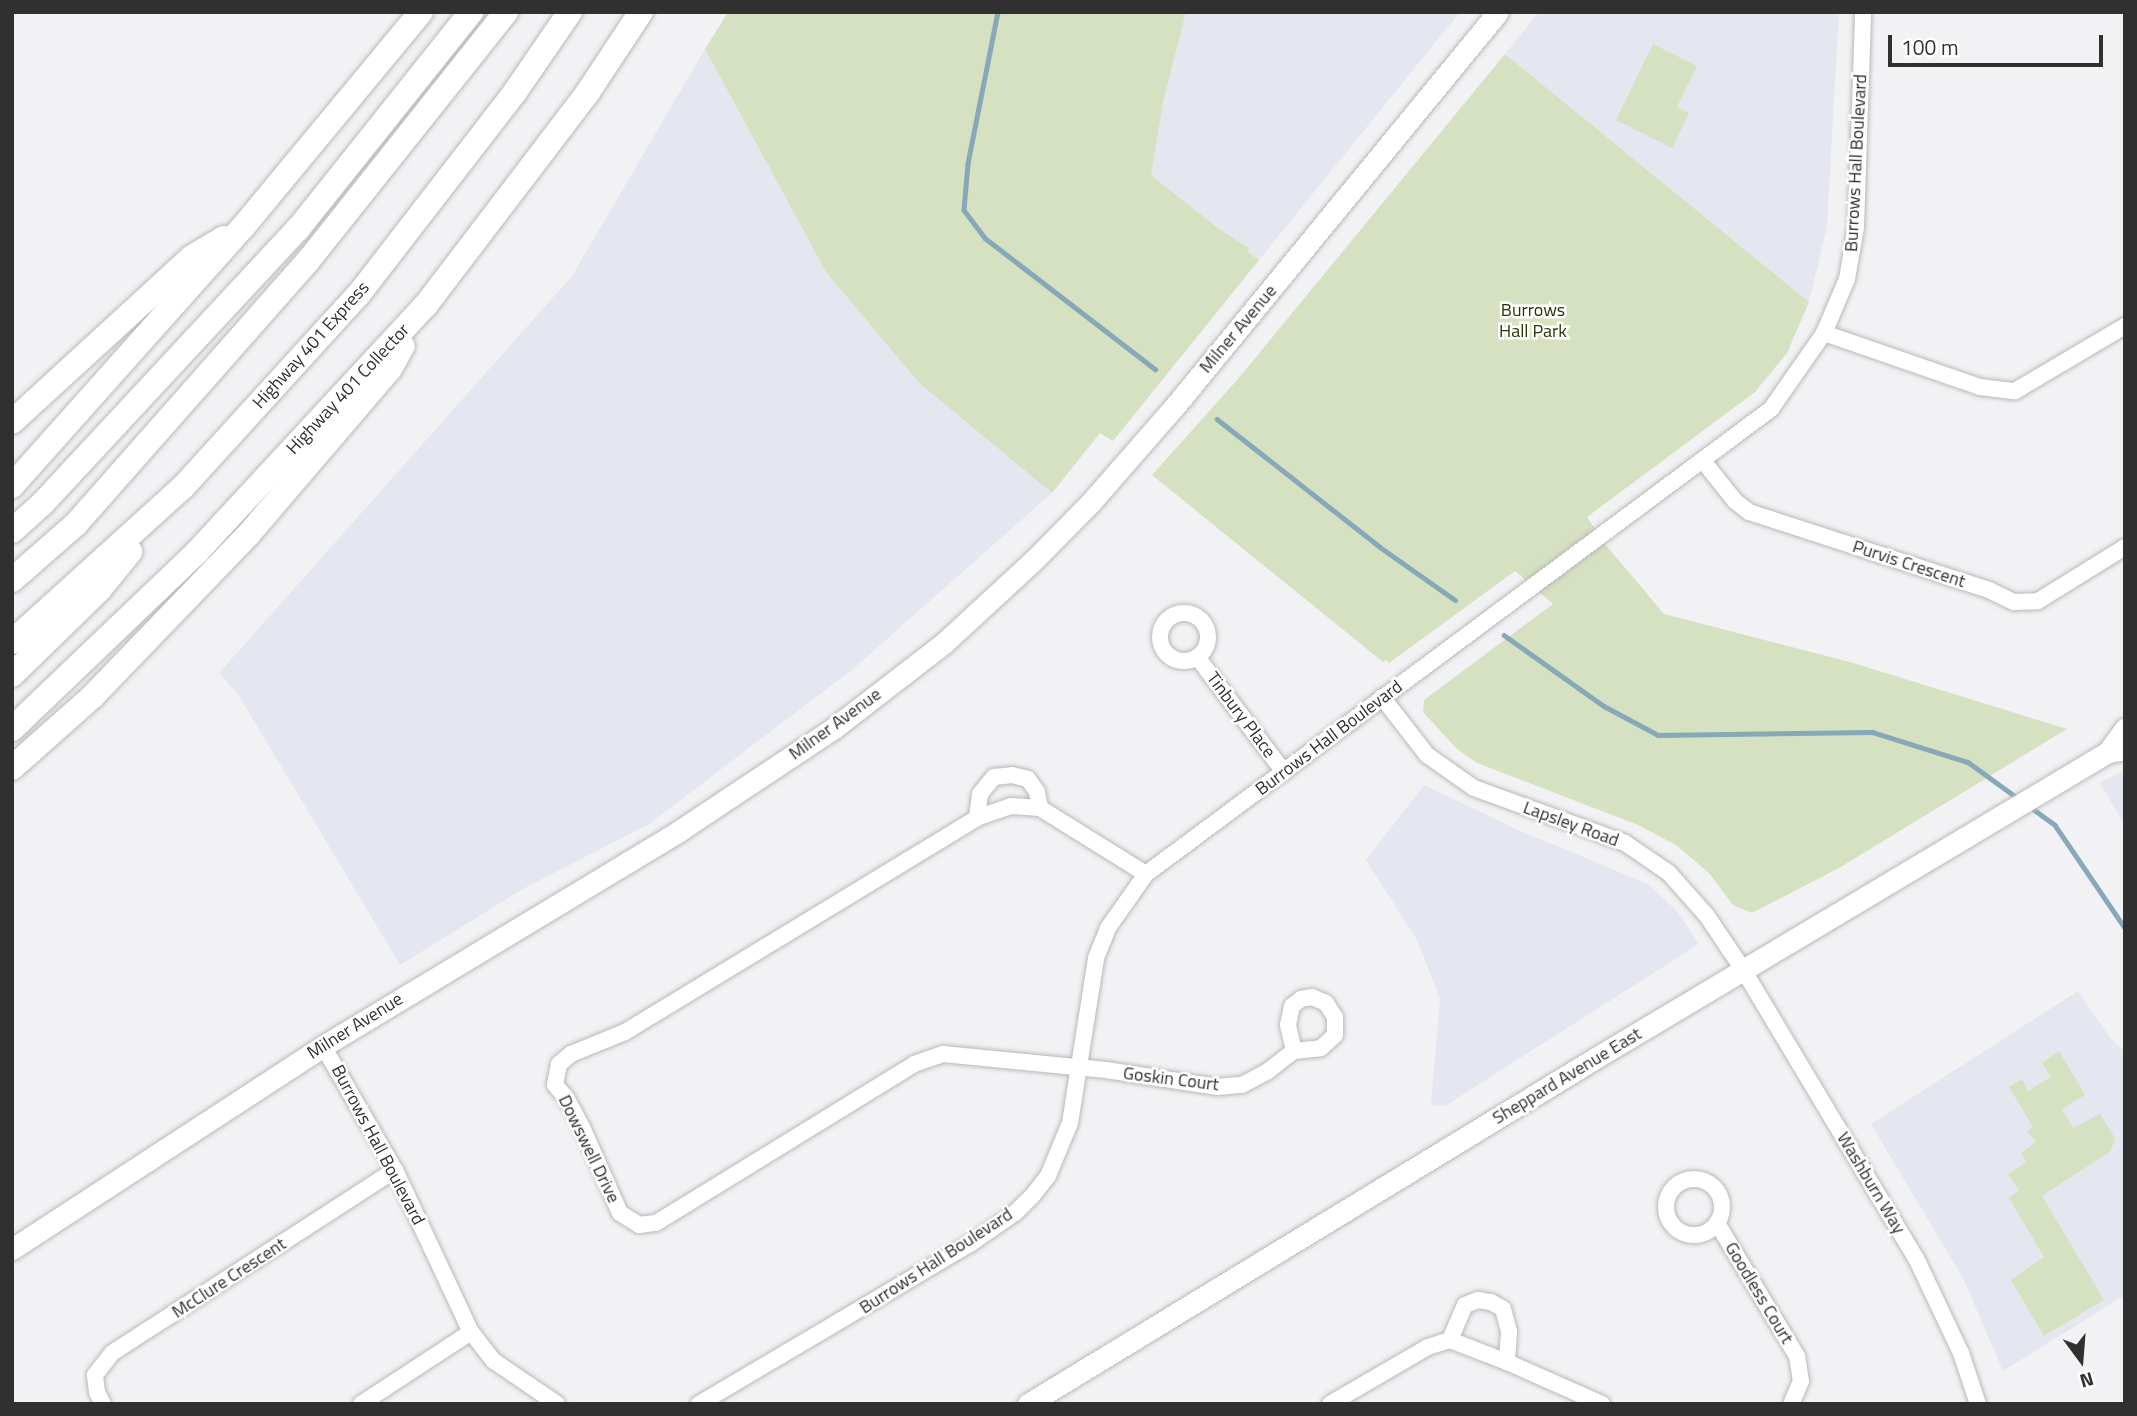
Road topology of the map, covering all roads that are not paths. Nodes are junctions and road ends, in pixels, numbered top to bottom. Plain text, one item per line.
1 (421, 12) edge
2 (471, 12) edge
3 (506, 12) edge
4 (570, 12) edge
5 (641, 12) edge
6 (1498, 12) edge
7 (1863, 12) edge
8 (243, 227) junction
9 (426, 306) junction
10 (2125, 326) edge
11 (1824, 333) junction
12 (12, 422) edge
13 (1703, 461) junction
14 (12, 486) edge
15 (184, 486) junction
16 (12, 531) edge
17 (2125, 547) edge
18 (12, 580) edge
19 (12, 642) edge
20 (1198, 657) dead end
21 (12, 675) edge
22 (93, 696) junction
23 (1382, 697) junction
24 (12, 729) edge
25 (2125, 729) edge
26 (2116, 750) edge
27 (12, 768) edge
28 (1284, 772) junction
29 (12, 786) edge
30 (1040, 807) junction
31 (977, 818) junction
32 (1146, 874) junction
33 (1744, 971) junction
34 (323, 1046) junction
35 (1294, 1051) dead end
36 (1079, 1067) junction
37 (395, 1170) junction
38 (1717, 1223) dead end
39 (12, 1249) edge
40 (471, 1332) junction
41 (1450, 1340) junction
42 (1507, 1362) junction
43 (103, 1404) edge
44 (360, 1404) edge
45 (557, 1404) edge
46 (699, 1404) edge
47 (1028, 1404) edge
48 (1331, 1404) edge
49 (1602, 1404) edge
50 (1791, 1404) edge
51 (1978, 1404) edge

1 - 8 highway
2 - 16 highway
3 - 18 highway
4 - 15 highway, Highway 401 Express
5 - 9 highway, Highway 401 Collector
6 - 34 main road, Milner Avenue
7 - 11 street, Burrows Hall Boulevard
8 - 12 highway
8 - 14 highway
9 - 22 highway
9 - 24 highway, Highway 401 Collector
10 - 11 street
11 - 13 street, Burrows Hall Boulevard
13 - 17 street, Purvis Crescent
13 - 23 street, Burrows Hall Boulevard
15 - 19 highway, Highway 401 Express
15 - 21 highway
20 - 28 street, Tinbury Place
22 - 27 highway
22 - 29 highway
23 - 28 street, Burrows Hall Boulevard
23 - 33 street, Lapsley Road
25 - 26 main road, Sheppard Avenue East
26 - 33 main road, Sheppard Avenue East
28 - 32 street, Burrows Hall Boulevard
30 - 31 street, Dowswell Drive
30 - 31 street
30 - 32 street
31 - 36 street, Dowswell Drive
32 - 36 street, Burrows Hall Boulevard
33 - 47 main road, Sheppard Avenue East
33 - 51 street, Washburn Way
34 - 37 street, Burrows Hall Boulevard
34 - 39 main road, Milner Avenue
35 - 36 street, Goskin Court
36 - 46 street, Burrows Hall Boulevard
37 - 40 street, Burrows Hall Boulevard
37 - 43 street, McClure Crescent
38 - 50 street, Goodless Court
40 - 44 street
40 - 45 street, Burrows Hall Boulevard
41 - 42 street
41 - 42 street
41 - 48 street
42 - 49 street

